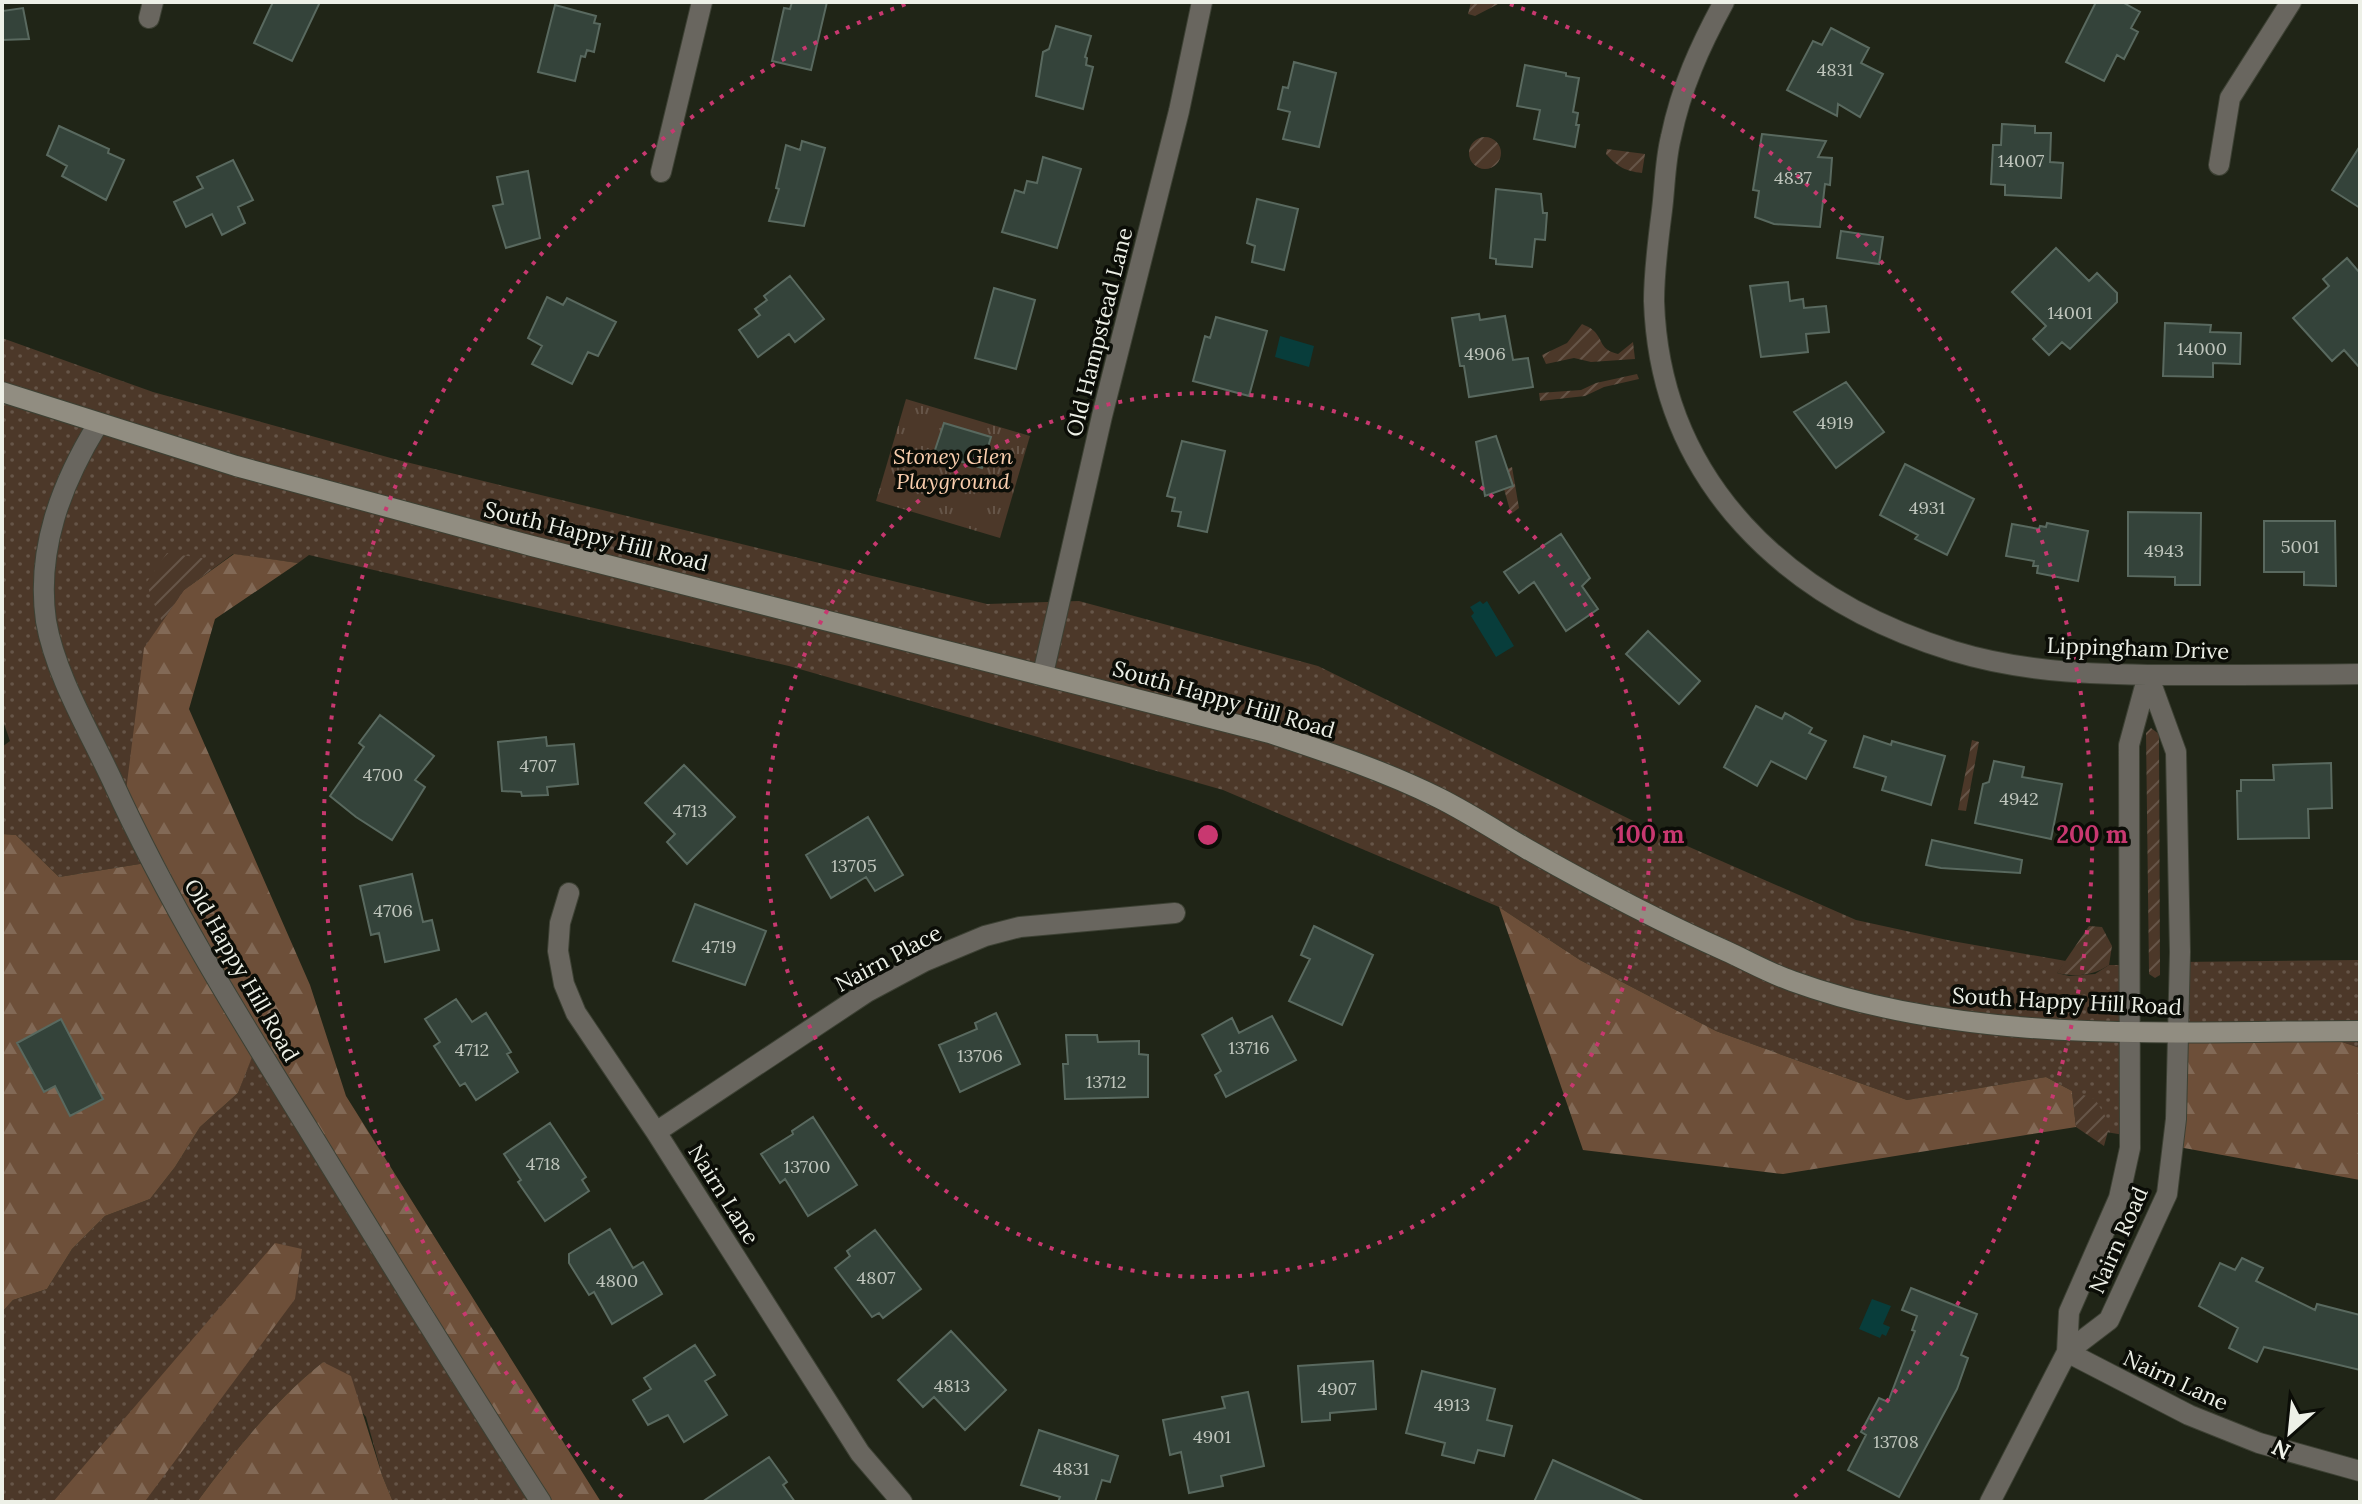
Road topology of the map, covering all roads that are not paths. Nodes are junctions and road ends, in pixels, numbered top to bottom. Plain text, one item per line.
1 (702, 2) edge
2 (1202, 2) edge
3 (1724, 2) edge
4 (2291, 2) edge
5 (2219, 165) dead end
6 (661, 172) dead end
7 (2, 392) edge
8 (98, 424) junction
9 (1043, 674) junction
10 (2360, 674) edge
11 (2148, 675) junction
12 (569, 893) dead end
13 (1175, 913) dead end
14 (2131, 1030) junction
15 (2178, 1031) junction
16 (2360, 1031) edge
17 (656, 1132) junction
18 (2067, 1352) junction
19 (2360, 1471) edge
20 (541, 1502) edge
21 (902, 1502) edge
22 (1990, 1502) edge

1 - 6 street
2 - 9 street, Old Hampstead Lane
3 - 11 street, Lippingham Drive
4 - 5 street
7 - 8 street, South Happy Hill Road
8 - 9 street, South Happy Hill Road
8 - 20 street, Old Happy Hill Road
9 - 14 street, South Happy Hill Road
10 - 11 street, Lippingham Drive
11 - 14 street, Nairn Road
11 - 15 street, Nairn Road
12 - 17 street, Nairn Lane
13 - 17 street, Nairn Place
14 - 15 street, South Happy Hill Road
14 - 18 street, Nairn Road
15 - 16 street, South Happy Hill Road
15 - 18 street, Nairn Road
17 - 21 street, Nairn Lane
18 - 19 street, Nairn Lane
18 - 22 street, Nairn Road

